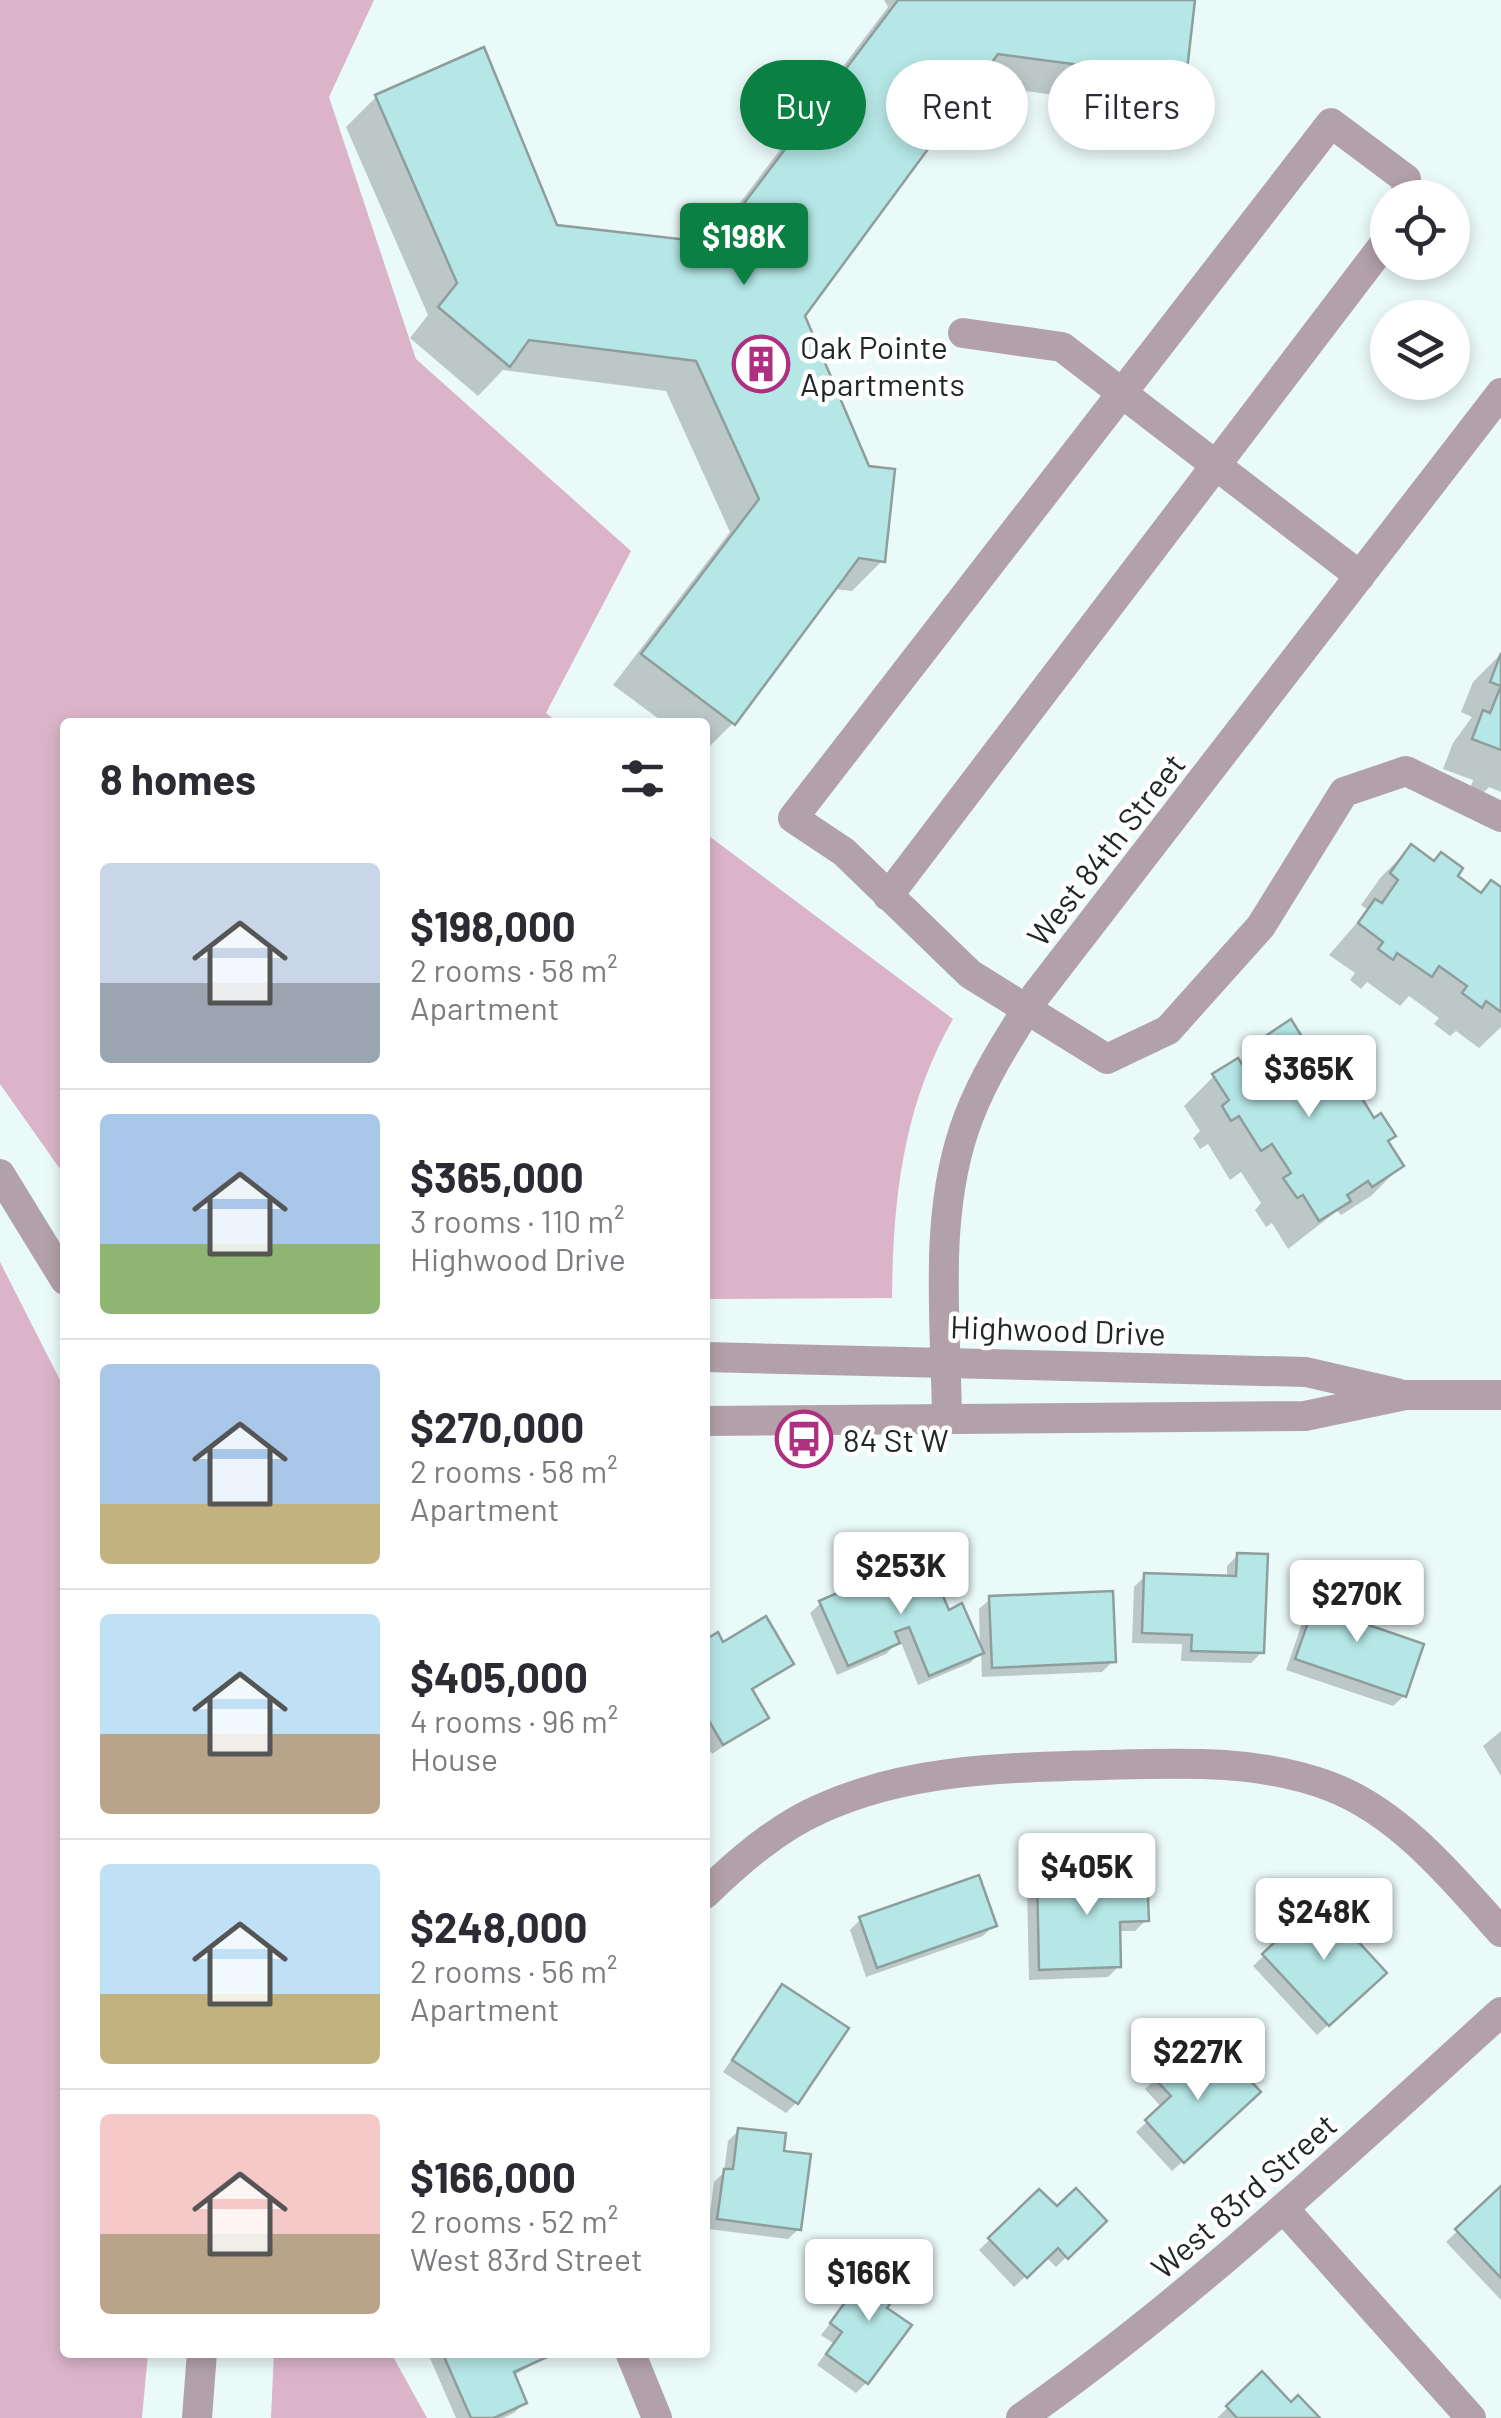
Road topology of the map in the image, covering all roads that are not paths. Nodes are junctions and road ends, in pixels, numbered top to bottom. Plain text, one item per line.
1 (1406, 180) edge
2 (1370, 263) edge
3 (963, 333) dead end
4 (1123, 393) junction
5 (1501, 393) edge
6 (1217, 464) junction
7 (1360, 576) junction
8 (1501, 817) edge
9 (888, 896) junction
10 (1028, 1008) junction
11 (0, 1174) edge
12 (60, 1272) edge
13 (710, 1357) edge
14 (946, 1360) junction
15 (1405, 1395) junction
16 (1501, 1395) edge
17 (947, 1420) junction
18 (710, 1421) edge
19 (710, 1889) edge
20 (1501, 1932) edge
21 (1501, 2012) edge
22 (1284, 2209) junction
23 (202, 2358) edge
24 (632, 2358) edge
25 (197, 2418) edge
26 (657, 2418) edge
27 (1021, 2418) edge
28 (1471, 2418) edge

1 - 4 street
2 - 6 street
3 - 4 street
4 - 6 street
4 - 9 street
5 - 7 street, West 84th Street
6 - 7 street
6 - 9 street
7 - 10 street, West 84th Street
8 - 10 street
9 - 10 street
10 - 14 street, West 84th Street
11 - 12 street
13 - 14 street, Highwood Drive
14 - 15 street, Highwood Drive
14 - 17 street, West 84th Street
15 - 16 street, Highwood Drive
15 - 17 street, Highwood Drive
17 - 18 street, Highwood Drive
19 - 20 street
21 - 22 street, West 83rd Street
22 - 27 street, West 83rd Street
22 - 28 street
23 - 25 street
24 - 26 street

